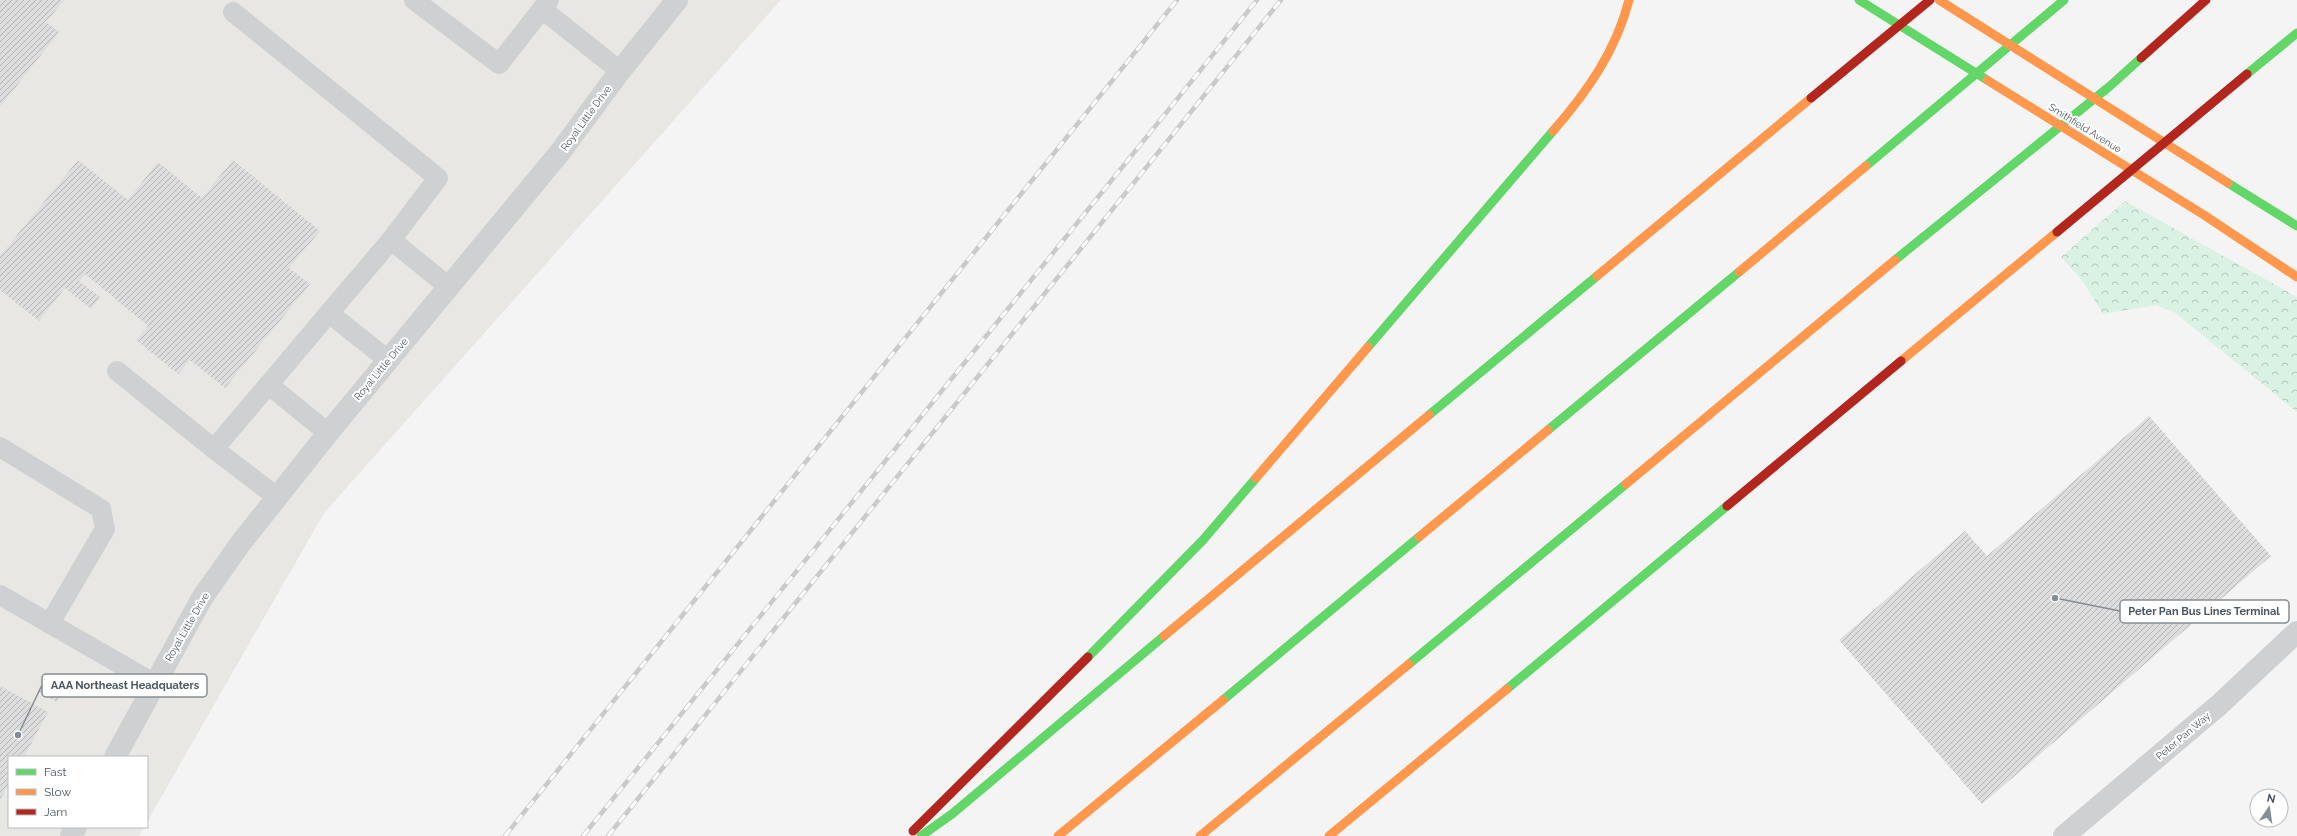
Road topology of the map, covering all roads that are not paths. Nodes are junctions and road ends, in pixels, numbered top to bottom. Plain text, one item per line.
1 (414, 0) edge
2 (676, 0) edge
3 (1629, 0) edge
4 (1859, 0) edge
5 (1930, 0) edge
6 (1939, 0) edge
7 (2064, 0) edge
8 (2206, 0) edge
9 (545, 5) edge
10 (233, 12) dead end
11 (2297, 33) edge
12 (620, 71) junction
13 (2297, 226) edge
14 (391, 240) junction
15 (2297, 277) edge
16 (449, 287) junction
17 (329, 313) junction
18 (388, 360) junction
19 (117, 371) dead end
20 (269, 385) junction
21 (328, 433) junction
22 (0, 447) edge
23 (214, 449) junction
24 (277, 497) junction
25 (0, 595) edge
26 (50, 624) junction
27 (2297, 632) edge
28 (155, 684) junction
29 (116, 756) edge
30 (908, 836) edge
31 (921, 836) edge
32 (1058, 836) edge
33 (1200, 836) edge
34 (1329, 836) edge
35 (2064, 836) edge

1 - 9 lane
2 - 12 street, Royal Little Drive
3 - 30 main road
4 - 15 main road, Smithfield Avenue
5 - 31 main road
6 - 13 main road
7 - 32 main road
8 - 33 main road
9 - 12 lane
10 - 14 lane
11 - 34 main road
12 - 16 street, Royal Little Drive
14 - 16 lane
14 - 17 lane
16 - 18 street, Royal Little Drive
17 - 18 lane
17 - 20 lane
18 - 21 street, Royal Little Drive
19 - 23 lane
20 - 21 lane
20 - 23 lane
21 - 24 street, Royal Little Drive
22 - 26 lane
23 - 24 lane
24 - 28 street, Royal Little Drive
25 - 26 lane
26 - 28 lane
27 - 35 street, Peter Pan Way
28 - 29 street, Royal Little Drive

